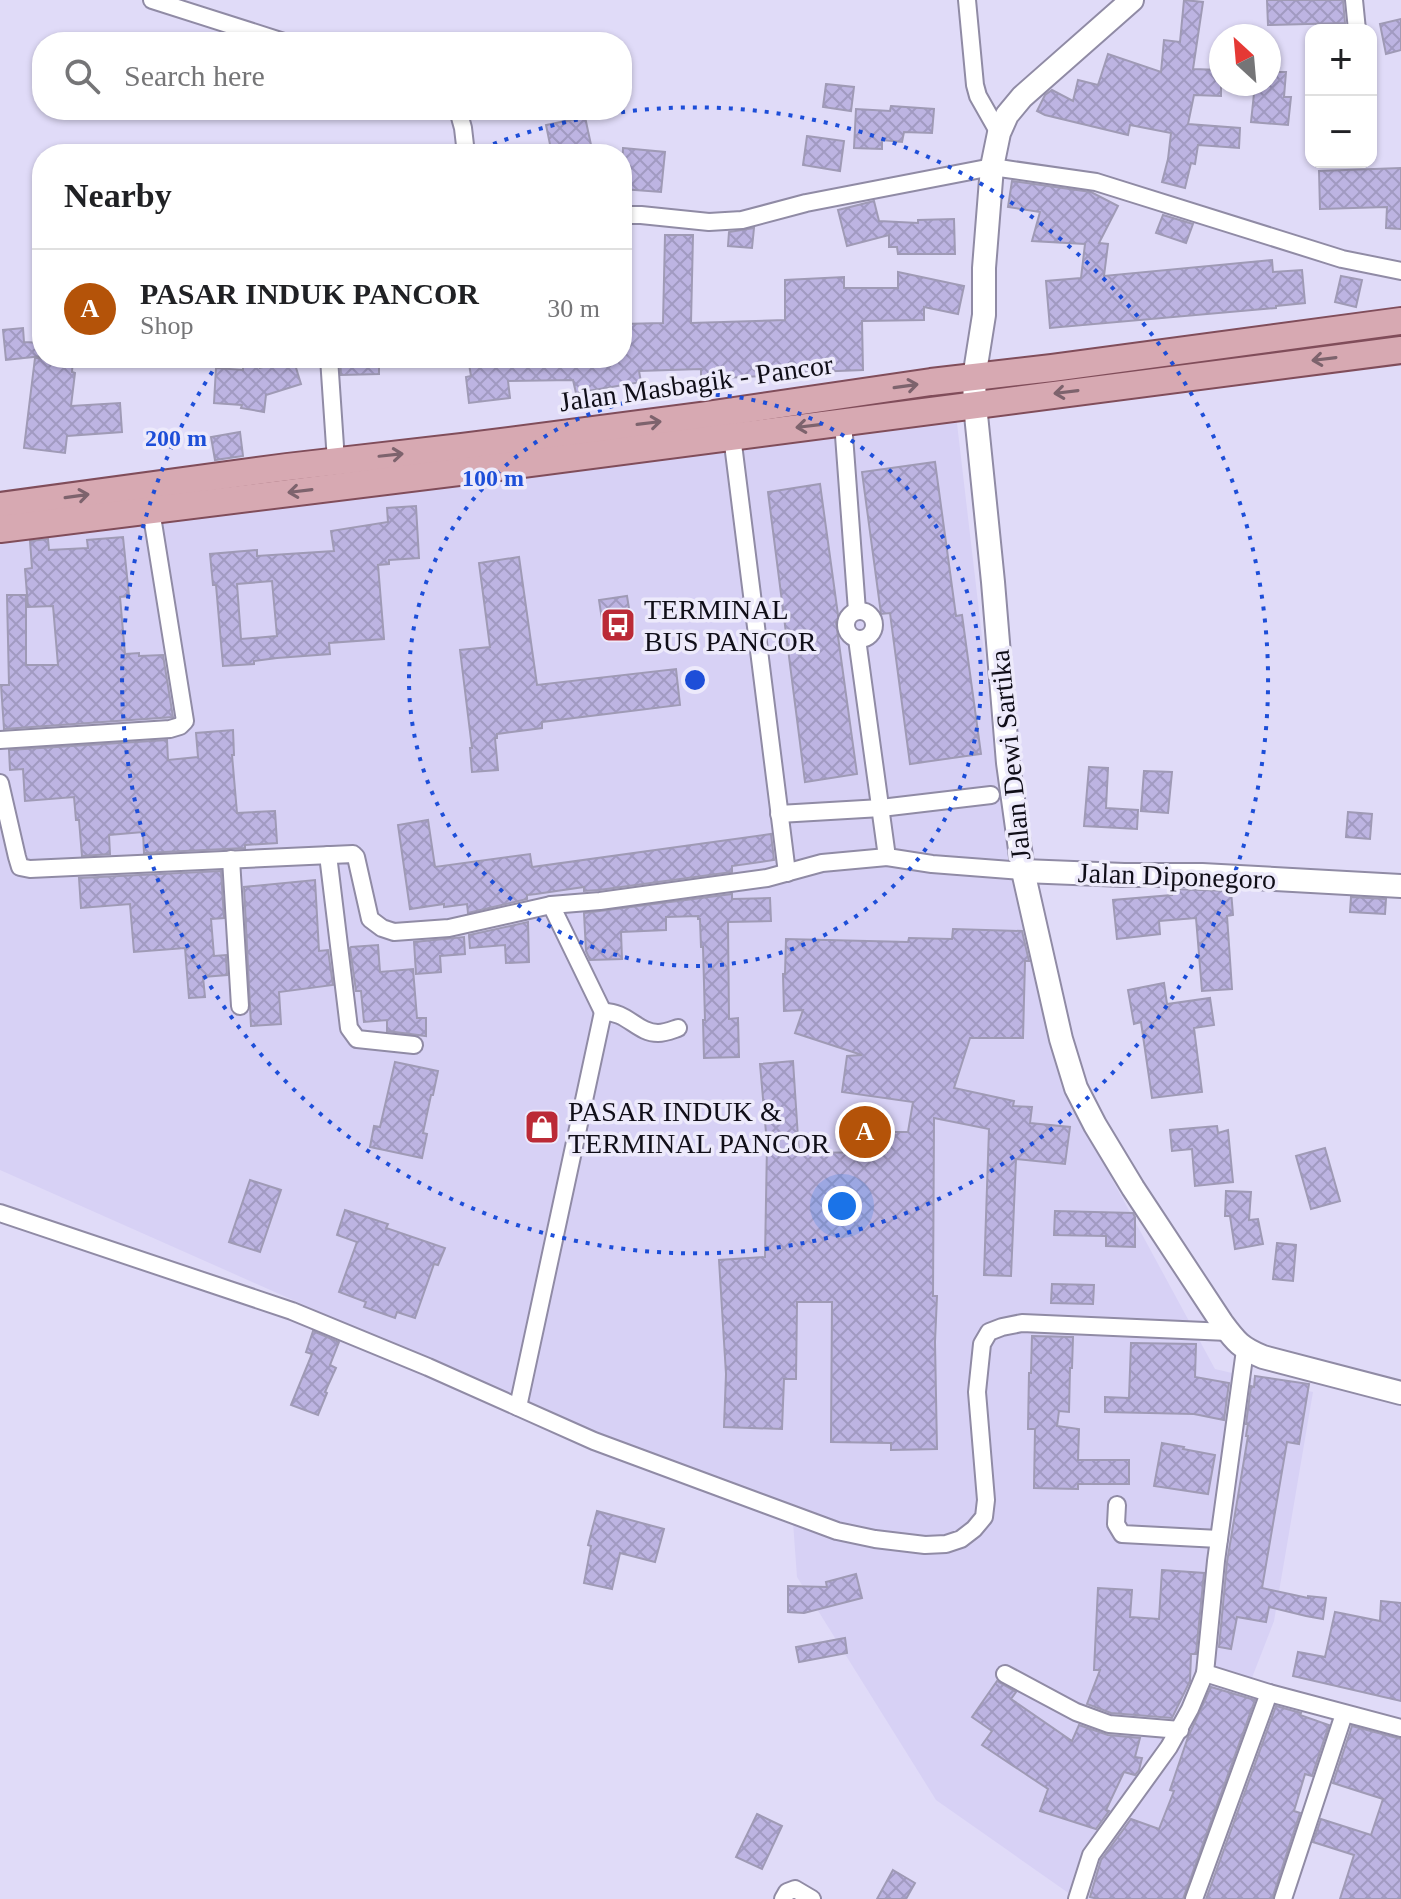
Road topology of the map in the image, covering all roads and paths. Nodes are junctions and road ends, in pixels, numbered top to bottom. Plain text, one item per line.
1 (152, 0) edge
2 (967, 0) edge
3 (1132, 0) edge
4 (1354, 0) edge
5 (1356, 24) edge
6 (253, 32) edge
7 (461, 120) edge
8 (999, 133) junction
9 (465, 144) edge
10 (992, 167) junction
11 (632, 215) edge
12 (1401, 271) edge
13 (1401, 321) edge
14 (1401, 350) edge
15 (330, 368) edge
16 (974, 378) junction
17 (975, 405) junction
18 (843, 422) junction
19 (732, 436) junction
20 (336, 461) junction
21 (0, 506) edge
22 (151, 510) junction
23 (0, 529) edge
24 (0, 740) edge
25 (0, 783) edge
26 (991, 795) dead end
27 (881, 808) junction
28 (779, 814) junction
29 (328, 855) junction
30 (887, 857) junction
31 (231, 859) junction
32 (1023, 871) junction
33 (787, 873) junction
34 (1401, 886) edge
35 (551, 905) junction
36 (240, 1006) dead end
37 (603, 1012) junction
38 (678, 1028) dead end
39 (414, 1045) dead end
40 (0, 1213) edge
41 (1228, 1332) junction
42 (1245, 1350) junction
43 (1401, 1393) edge
44 (518, 1407) junction
45 (1117, 1505) dead end
46 (1219, 1539) junction
47 (1205, 1673) junction
48 (1005, 1674) dead end
49 (1269, 1693) junction
50 (1344, 1714) junction
51 (1401, 1728) edge
52 (1180, 1730) junction
53 (783, 1899) edge
54 (812, 1899) edge
55 (1077, 1899) edge
56 (1194, 1899) edge
57 (1283, 1899) edge

1 - 6 street
2 - 8 street
3 - 8 street, Jalan Dewi Sartika
4 - 5 street
7 - 9 street
8 - 10 street, Jalan Dewi Sartika
10 - 11 street
10 - 12 street
10 - 16 street, Jalan Dewi Sartika
13 - 16 main road, Jalan Masbagik - Pancor
14 -> 17 main road, Jalan Masbagik - Pancor
15 - 20 street
16 - 17 street, Jalan Dewi Sartika
20 -> 16 main road, Jalan Masbagik - Pancor
17 - 18 main road, Jalan Masbagik - Pancor
17 - 32 street, Jalan Dewi Sartika
18 -> 19 main road, Jalan Masbagik - Pancor
18 - 27 street
19 -> 22 main road, Jalan Masbagik - Pancor
19 - 28 street
21 -> 20 main road, Jalan Masbagik - Pancor
22 - 23 main road, Jalan Masbagik - Pancor
22 - 24 street
25 - 31 street
26 - 27 street
27 - 28 street
27 - 30 street
28 - 33 street
29 - 31 street
29 - 35 street, Jalan Diponegoro
29 - 39 street
30 - 32 street, Jalan Diponegoro
30 - 33 street, Jalan Diponegoro
31 - 36 street
32 - 34 street, Jalan Diponegoro
32 - 41 street, Jalan Dewi Sartika
33 - 35 street, Jalan Diponegoro
35 - 37 street
37 - 38 street
37 - 44 street
40 - 44 street
41 - 42 street, Jalan Dewi Sartika
41 - 44 street
42 - 43 street, Jalan Dewi Sartika
42 - 46 street
45 - 46 street
46 - 47 street
47 - 49 street
47 - 52 street
48 - 52 street
49 - 50 street
49 - 56 street
50 - 51 street
50 - 57 street
52 - 55 street
53 - 54 street

